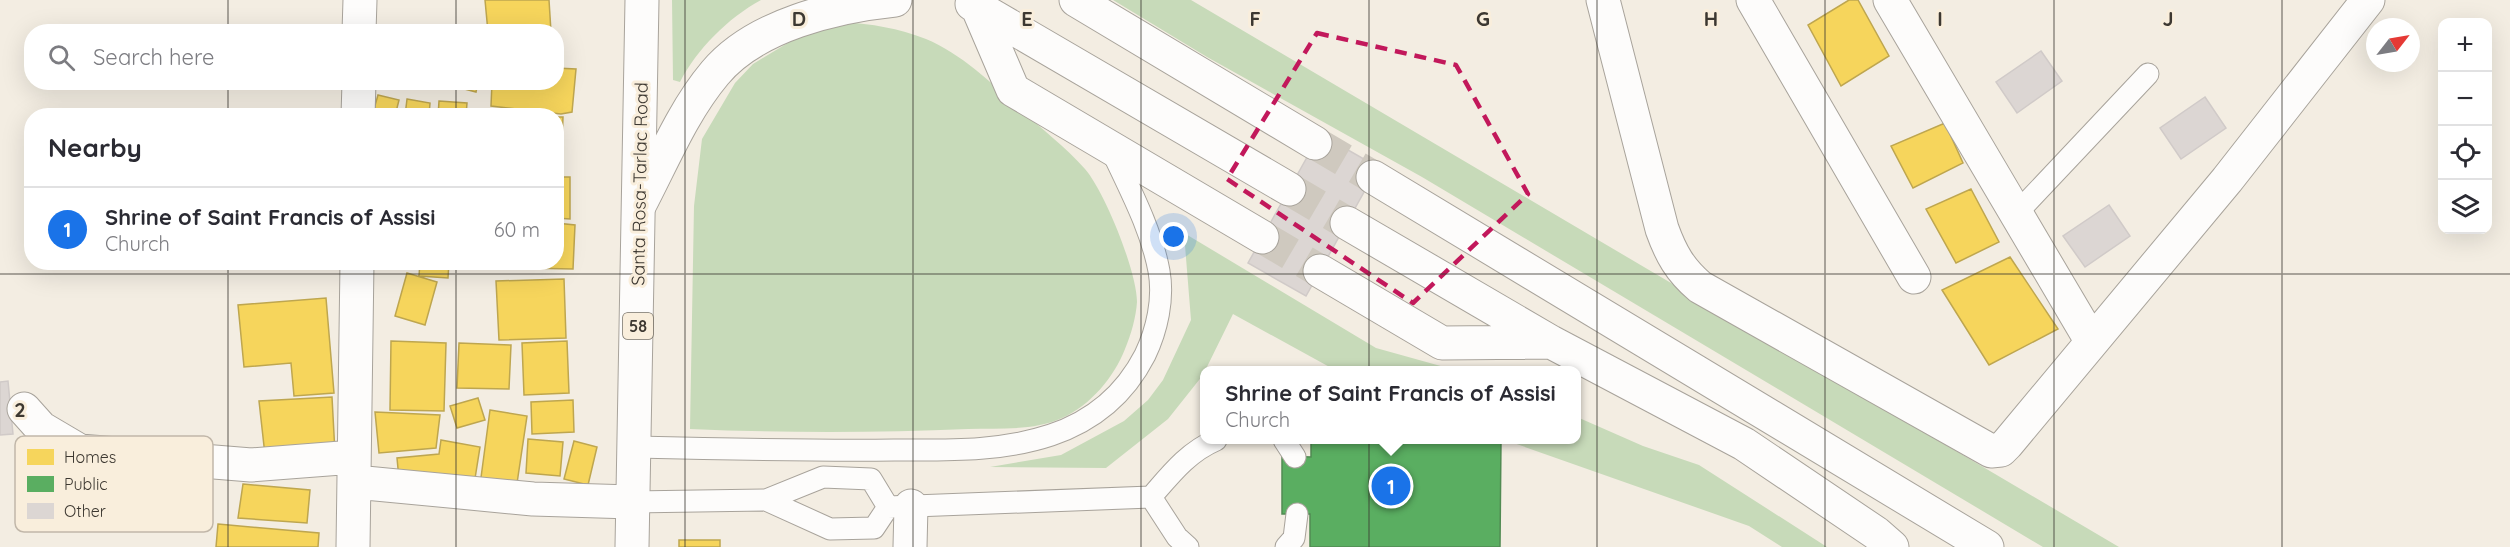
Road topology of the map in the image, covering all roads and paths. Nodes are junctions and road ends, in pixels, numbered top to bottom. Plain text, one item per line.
1 (360, 0) edge
2 (642, 0) edge
3 (895, 0) edge
4 (1076, 0) edge
5 (1603, 0) edge
6 (1753, 0) edge
7 (1890, 0) edge
8 (2368, 0) edge
9 (972, 3) edge
10 (359, 24) edge
11 (2148, 74) dead end
12 (359, 90) edge
13 (358, 108) edge
14 (1315, 143) tunnel mouth
15 (1111, 148) junction
16 (1372, 177) tunnel mouth
17 (1289, 189) tunnel mouth
18 (640, 204) junction
19 (2016, 214) junction
20 (1347, 223) tunnel mouth
21 (1262, 237) tunnel mouth
22 (357, 270) edge
23 (1320, 271) tunnel mouth
24 (1914, 278) dead end
25 (1551, 342) junction
26 (2092, 342) junction
27 (24, 410) dead end
28 (55, 436) edge
29 (1209, 444) edge
30 (635, 447) junction
31 (213, 462) edge
32 (354, 469) junction
33 (1151, 497) junction
34 (766, 500) junction
35 (632, 502) junction
36 (900, 506) junction
37 (1297, 514) dead end
38 (353, 547) edge
39 (632, 547) edge
40 (910, 547) edge
41 (1188, 547) edge
42 (1286, 547) edge
43 (1892, 547) edge
44 (1987, 547) edge

1 - 10 main road
2 - 18 main road, Santa Rosa-Tarlac Road / 58
3 - 18 main road
4 - 14 main road
5 - 26 main road
6 - 24 main road
7 - 19 main road
8 - 26 main road
9 - 15 main road
9 - 17 main road
11 - 19 lane
12 - 13 main road
15 - 21 main road
15 - 30 lane
16 - 44 main road
18 - 30 main road, Santa Rosa-Tarlac Road / 58
19 - 26 main road
20 - 25 main road
22 - 32 main road
23 - 25 main road
25 - 43 main road
27 - 28 main road
29 - 33 lane
30 - 35 main road, Santa Rosa-Tarlac Road / 58
31 - 32 main road
32 - 35 main road
32 - 38 main road
33 - 36 lane
33 - 41 lane
34 - 35 lane
34 - 36 lane
34 - 36 lane
35 - 39 main road, Santa Rosa-Tarlac Road / 58
36 - 40 main road
37 - 42 lane

